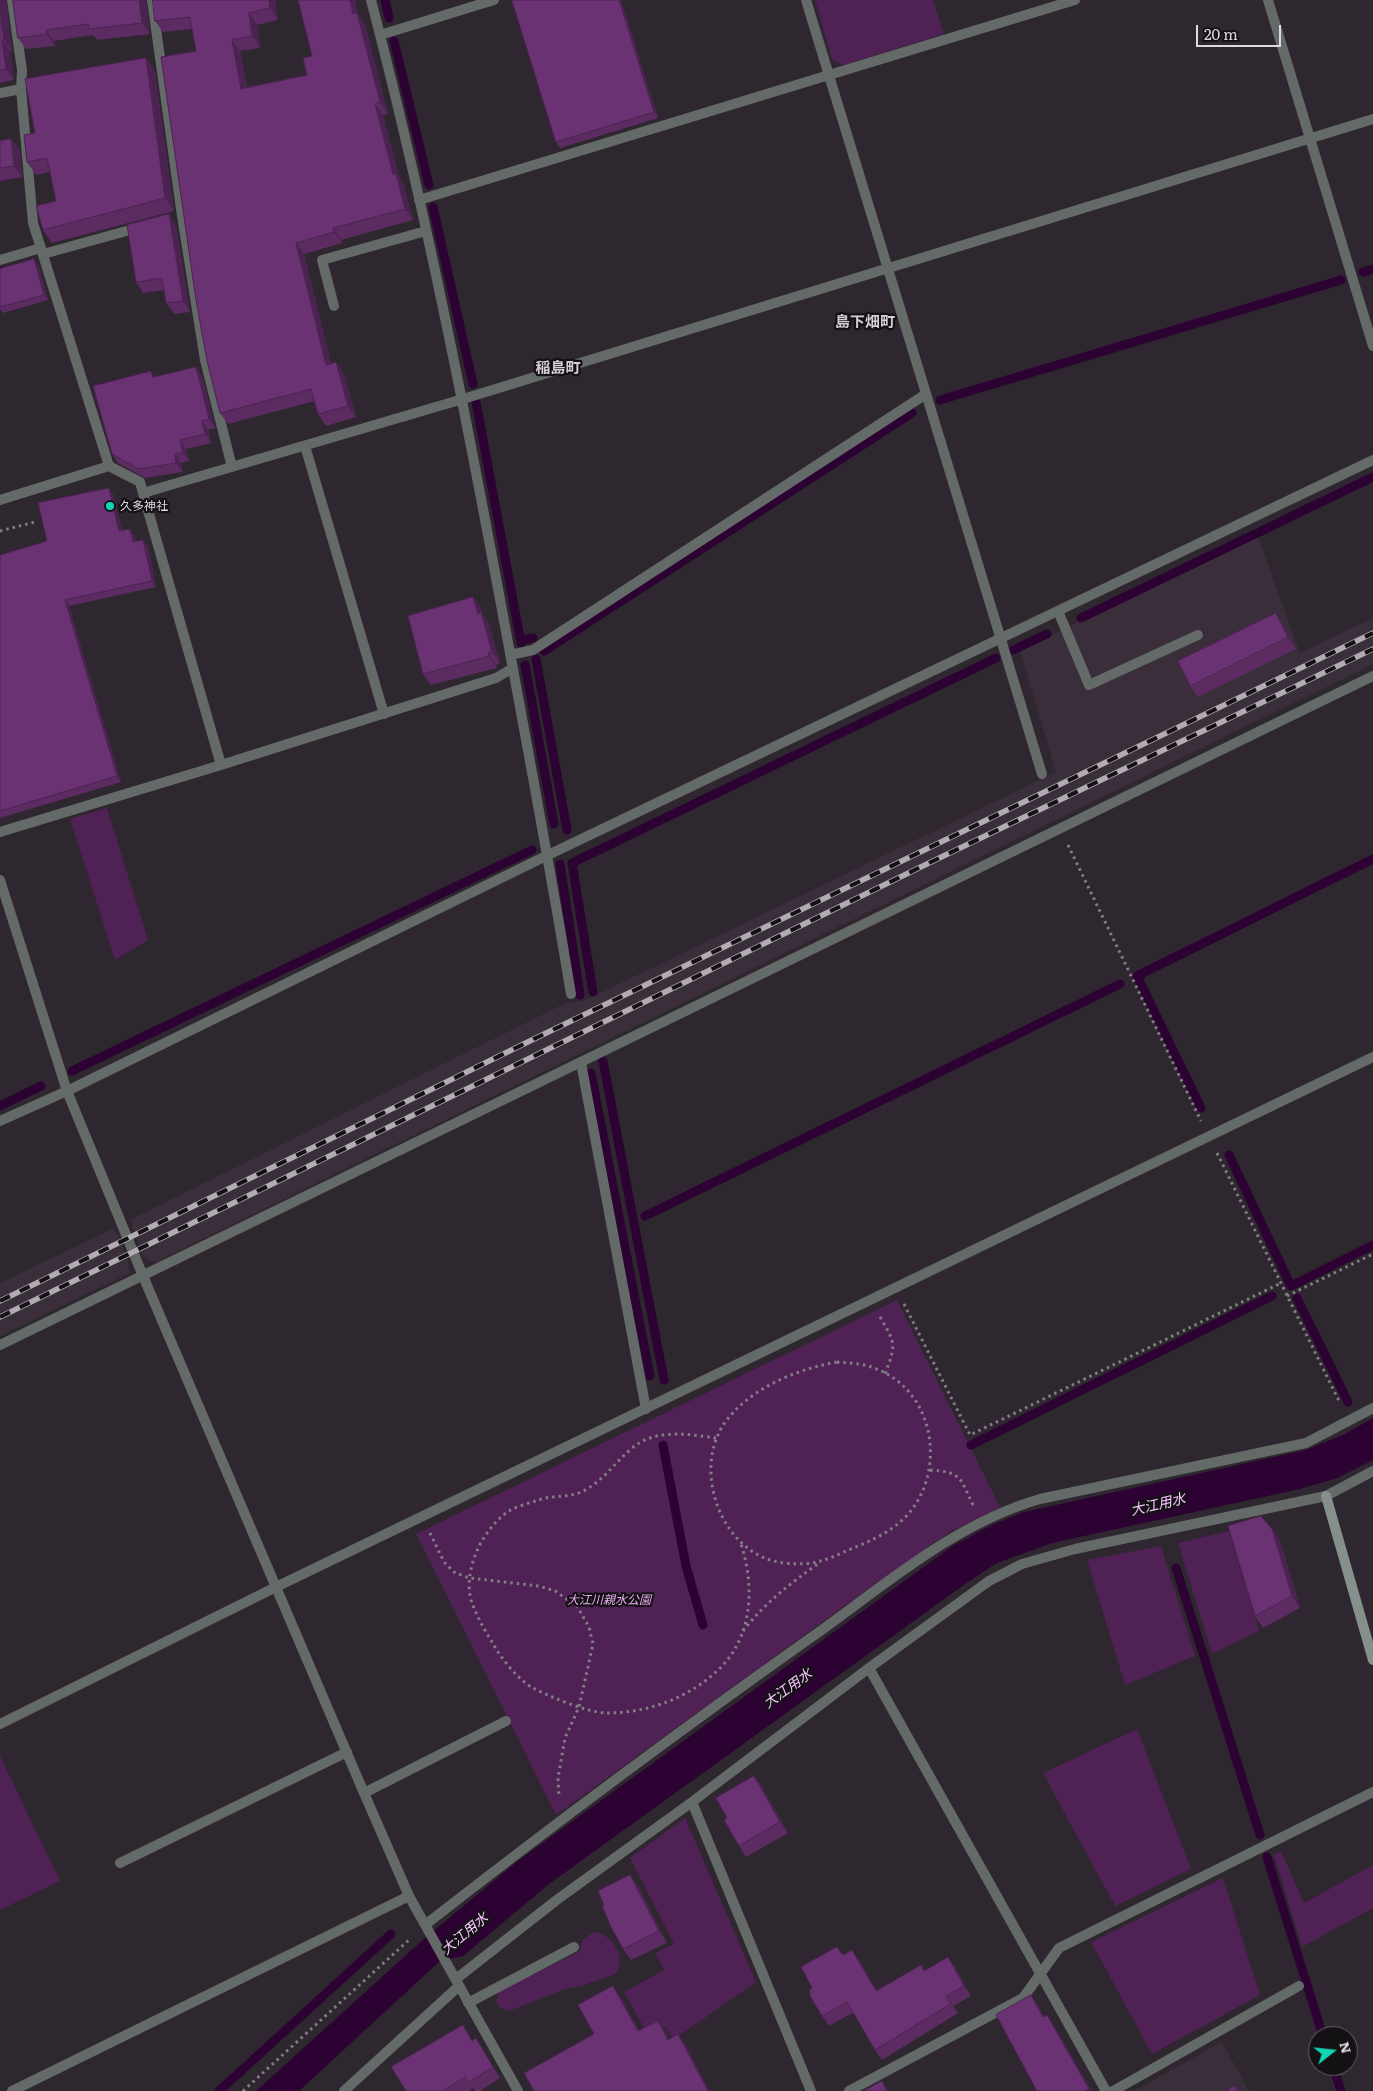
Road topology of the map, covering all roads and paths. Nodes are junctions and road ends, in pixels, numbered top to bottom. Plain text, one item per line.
1 (12, 0) edge
2 (152, 0) edge
3 (371, 0) edge
4 (494, 0) edge
5 (806, 0) edge
6 (1075, 0) edge
7 (1268, 0) edge
8 (380, 35) junction
9 (829, 75) junction
10 (20, 89) junction
11 (0, 93) edge
12 (1373, 119) edge
13 (1310, 138) junction
14 (419, 200) junction
15 (154, 223) edge
16 (426, 231) junction
17 (42, 251) junction
18 (0, 260) edge
19 (888, 269) junction
20 (334, 306) dead end
21 (1373, 346) edge
22 (926, 394) junction
23 (462, 400) junction
24 (305, 446) junction
25 (1373, 460) edge
26 (109, 466) junction
27 (232, 467) junction
28 (143, 493) junction
29 (0, 500) edge
30 (35, 522) dead end
31 (0, 531) edge
32 (1058, 611) junction
33 (1198, 634) dead end
34 (1000, 639) junction
35 (510, 655) junction
36 (513, 668) junction
37 (1373, 676) edge
38 (384, 714) junction
39 (221, 766) junction
40 (1042, 774) dead end
41 (1060, 828) junction
42 (0, 832) edge
43 (548, 855) junction
44 (0, 880) edge
45 (570, 994) dead end
46 (1373, 1057) edge
47 (580, 1063) junction
48 (67, 1091) junction
49 (0, 1121) edge
50 (1209, 1137) junction
51 (1373, 1254) edge
52 (143, 1276) junction
53 (1281, 1284) junction
54 (896, 1288) junction
55 (1287, 1296) junction
56 (870, 1301) junction
57 (0, 1345) edge
58 (885, 1374) junction
59 (1373, 1408) edge
60 (646, 1409) junction
61 (1350, 1422) junction
62 (716, 1438) junction
63 (930, 1470) junction
64 (1373, 1471) edge
65 (1326, 1496) junction
66 (423, 1516) junction
67 (981, 1522) junction
68 (741, 1544) junction
69 (818, 1563) junction
70 (470, 1578) junction
71 (276, 1587) junction
72 (742, 1634) junction
73 (1373, 1660) edge
74 (869, 1668) junction
75 (579, 1706) junction
76 (506, 1721) dead end
77 (0, 1724) edge
78 (347, 1752) junction
79 (1373, 1792) edge
80 (364, 1793) junction
81 (692, 1802) junction
82 (566, 1815) junction
83 (120, 1863) dead end
84 (408, 1896) junction
85 (427, 1927) junction
86 (574, 1947) dead end
87 (1040, 1972) junction
88 (455, 1979) junction
89 (1299, 1986) dead end
90 (468, 2002) junction
91 (12, 2091) edge
92 (243, 2091) edge
93 (344, 2091) edge
94 (518, 2091) edge
95 (811, 2091) edge
96 (849, 2091) edge
97 (1106, 2091) edge
98 (1114, 2091) edge

1 - 10 street
2 - 27 street
3 - 8 street
4 - 8 street
5 - 9 street
6 - 9 street
7 - 13 street
8 - 14 street
9 - 14 street
9 - 19 street
10 - 11 street
10 - 17 street
12 - 13 street
13 - 19 street
13 - 21 street
14 - 16 street
15 - 17 street
16 - 20 street
16 - 23 street
17 - 18 street
17 - 26 street
19 - 22 street
19 - 23 street
22 - 34 street
22 - 35 street
23 - 24 street
23 - 35 street
24 - 27 street
24 - 38 street
25 - 32 street
26 - 28 street
26 - 29 street
27 - 28 street
28 - 39 street
30 - 31 path
32 - 33 street
32 - 34 street
34 - 40 street
34 - 43 street
35 - 36 street
36 - 38 street
36 - 43 street
37 - 41 street
38 - 39 street
39 - 42 street
41 - 47 street
41 - 50 path
43 - 45 street
43 - 48 street
44 - 48 street
46 - 50 street
47 - 52 street
47 - 60 street
48 - 49 street
48 - 52 street
50 - 53 path
50 - 54 street
51 - 55 path
52 - 57 street
52 - 71 street
53 - 54 path
53 - 55 path
54 - 56 street
55 - 61 path
56 - 58 path
56 - 60 street
58 - 62 path
58 - 63 path
59 - 61 street
60 - 66 street
61 - 67 street
62 - 68 path
62 - 70 path
63 - 67 path
63 - 69 path
64 - 65 street
65 - 73 street
65 - 74 street
66 - 70 path
66 - 71 street
67 - 82 street
68 - 69 path
68 - 72 path
69 - 72 path
70 - 75 path
70 - 75 path
71 - 77 street
71 - 78 street
72 - 75 path
74 - 81 street
74 - 87 street
75 - 82 path
76 - 80 street
78 - 80 street
78 - 83 street
79 - 87 street
80 - 84 street
81 - 88 street
81 - 95 street
82 - 85 street
84 - 85 street
84 - 91 street
85 - 88 street
85 - 92 path
86 - 90 street
87 - 96 street
87 - 97 street
88 - 90 street
88 - 93 street
89 - 98 street
90 - 94 street

